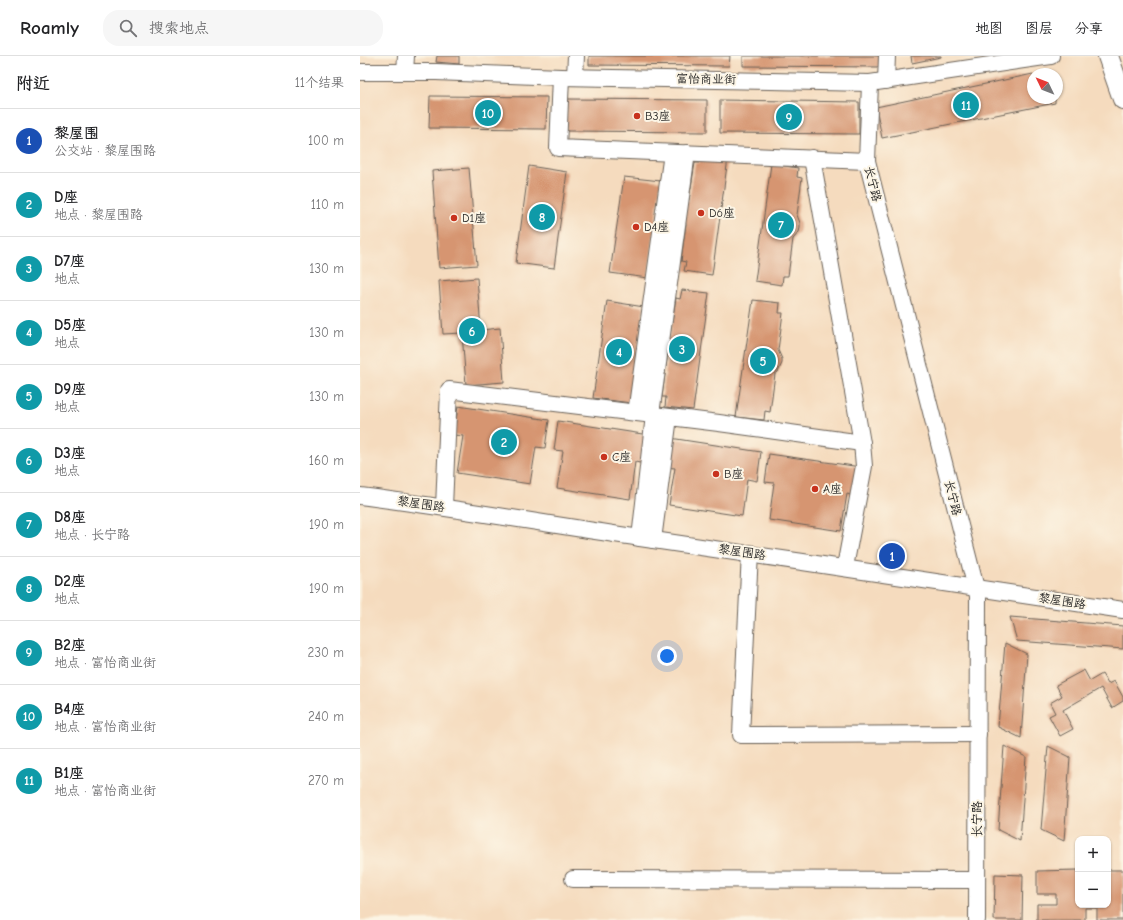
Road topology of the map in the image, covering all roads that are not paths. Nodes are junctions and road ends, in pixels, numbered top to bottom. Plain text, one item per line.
1 (576, 56) edge
2 (887, 56) edge
3 (1051, 56) edge
4 (1108, 56) edge
5 (406, 64) edge
6 (360, 72) edge
7 (568, 76) junction
8 (878, 82) junction
9 (1123, 99) edge
10 (680, 153) junction
11 (812, 158) junction
12 (867, 160) junction
13 (652, 415) junction
14 (862, 443) junction
15 (360, 496) edge
16 (444, 507) junction
17 (647, 539) junction
18 (750, 553) junction
19 (845, 567) junction
20 (976, 587) junction
21 (1123, 610) edge
22 (978, 734) junction
23 (573, 879) dead end
24 (977, 880) junction
25 (977, 920) edge

1 - 7 street
2 - 8 street, 长宁路
3 - 8 street, 富怡商业街
4 - 9 main road
5 - 6 street, 富怡商业街
5 - 7 street, 富怡商业街
7 - 8 street, 富怡商业街
7 - 10 street
8 - 12 street, 长宁路
10 - 11 street
10 - 13 street
11 - 12 street
11 - 14 street
12 - 20 street, 长宁路
13 - 14 street
13 - 16 street
13 - 17 street
14 - 19 street
15 - 16 street, 黎屋围路
16 - 17 street, 黎屋围路
17 - 18 street, 黎屋围路
18 - 19 street, 黎屋围路
18 - 22 street
19 - 20 street, 黎屋围路
20 - 21 street, 黎屋围路
20 - 22 street, 长宁路
22 - 24 street, 长宁路
23 - 24 street
24 - 25 street, 长宁路

